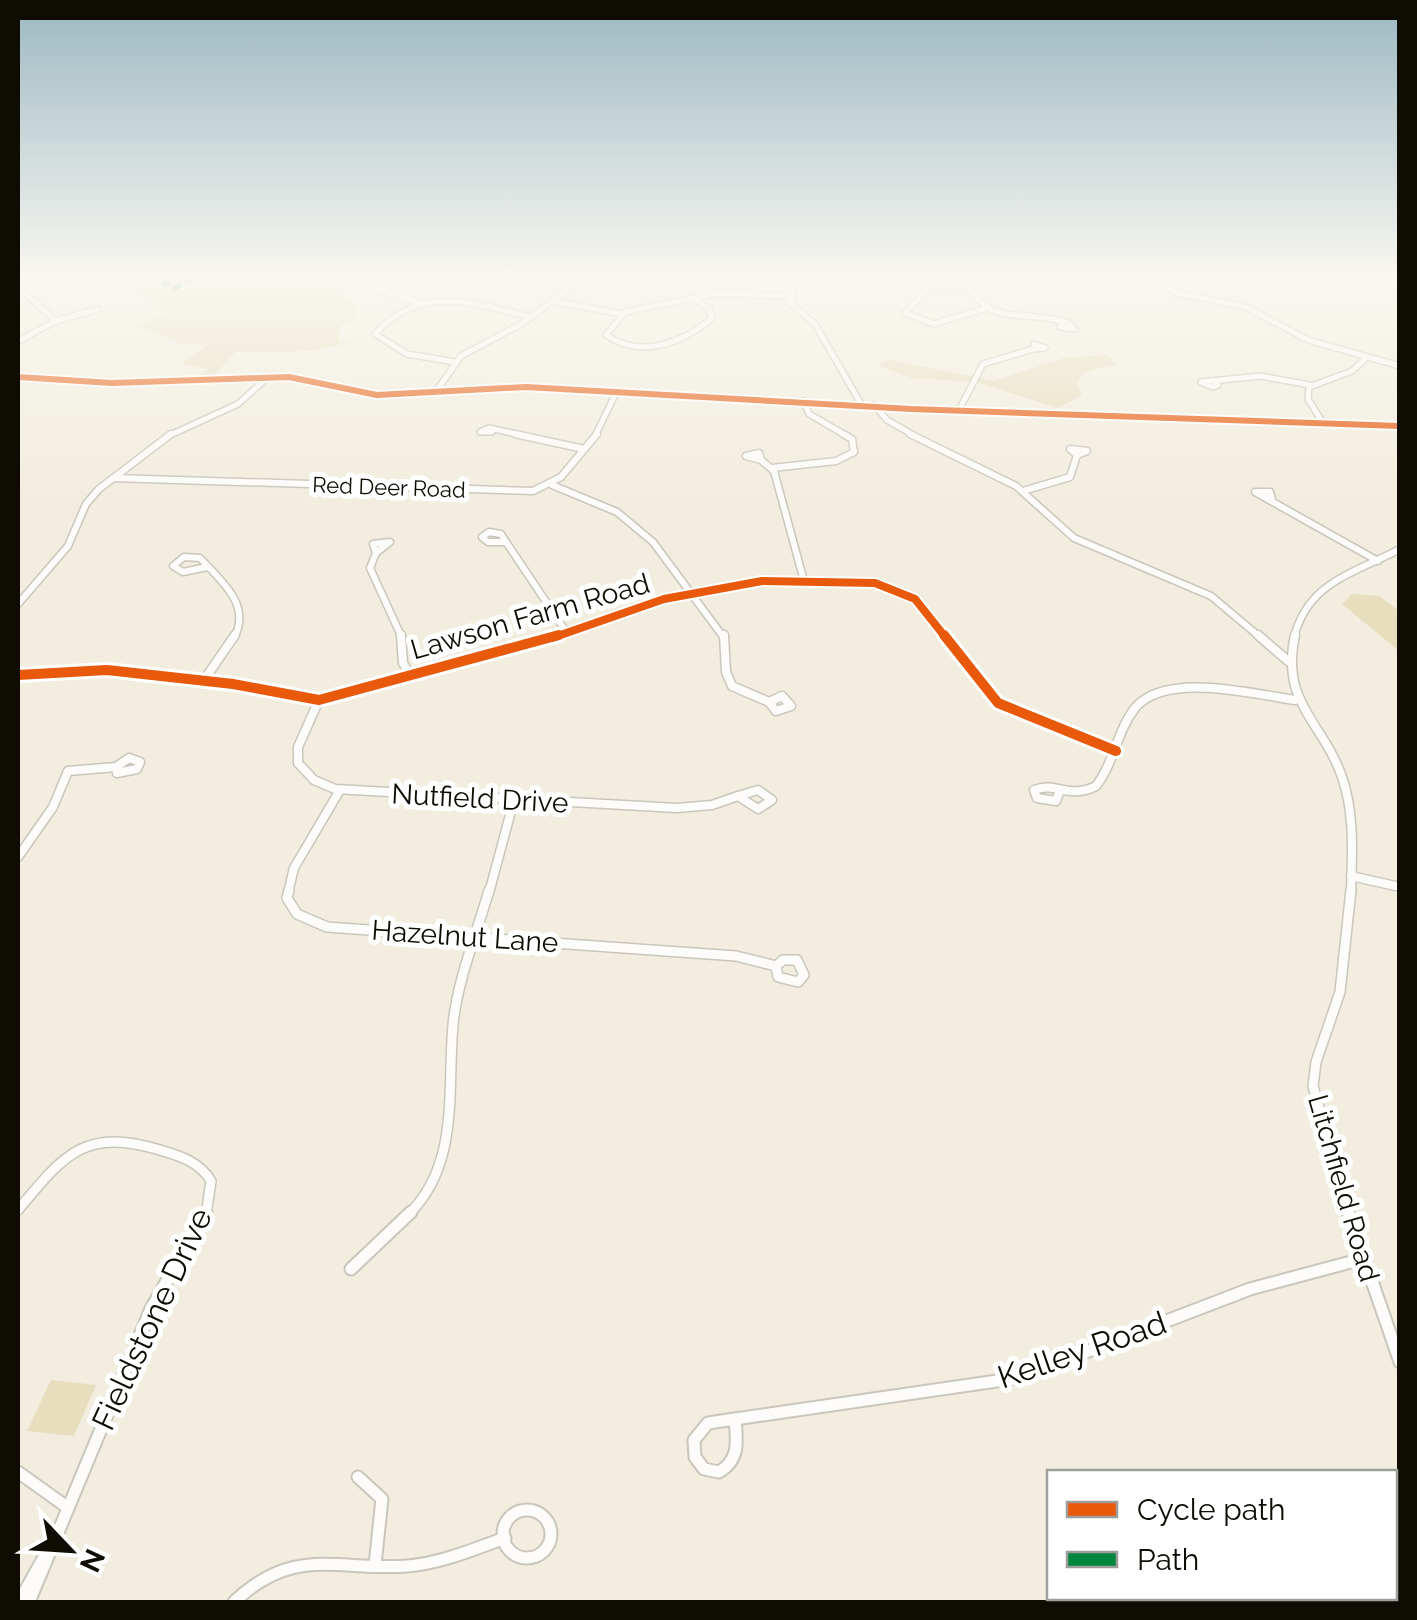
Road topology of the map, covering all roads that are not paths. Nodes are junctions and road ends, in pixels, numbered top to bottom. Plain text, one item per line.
1 (401, 351) edge
2 (473, 351) edge
3 (830, 351) edge
4 (1026, 351) edge
5 (1346, 351) edge
6 (1367, 357) junction
7 (454, 362) junction
8 (1400, 366) edge
9 (18, 377) edge
10 (268, 377) junction
11 (1215, 381) dead end
12 (1310, 385) junction
13 (438, 390) junction
14 (616, 396) junction
15 (804, 400) junction
16 (860, 404) junction
17 (874, 406) junction
18 (959, 410) junction
19 (1323, 422) junction
20 (1400, 426) edge
21 (492, 432) dead end
22 (584, 449) junction
23 (1078, 455) dead end
24 (761, 460) dead end
25 (772, 468) junction
26 (113, 478) junction
27 (552, 484) junction
28 (1023, 491) junction
29 (1272, 499) dead end
30 (506, 542) dead end
31 (1400, 549) edge
32 (376, 553) dead end
33 (1378, 561) junction
34 (208, 567) junction
35 (804, 581) junction
36 (692, 594) junction
37 (21, 596) edge
38 (18, 604) edge
39 (567, 633) junction
40 (1288, 661) junction
41 (18, 674) edge
42 (410, 675) junction
43 (204, 680) junction
44 (320, 700) junction
45 (1295, 700) junction
46 (769, 702) dead end
47 (1116, 751) junction
48 (116, 767) dead end
49 (340, 790) junction
50 (1059, 794) dead end
51 (738, 796) dead end
52 (514, 800) junction
53 (18, 857) edge
54 (1351, 876) junction
55 (1400, 887) edge
56 (476, 936) junction
57 (776, 966) dead end
58 (18, 1210) edge
59 (1362, 1259) junction
60 (351, 1268) dead end
61 (1400, 1362) edge
62 (735, 1419) junction
63 (18, 1472) edge
64 (358, 1478) dead end
65 (67, 1507) junction
66 (505, 1538) dead end
67 (44, 1558) junction
68 (374, 1564) junction
69 (19, 1602) edge
70 (28, 1602) edge
71 (234, 1602) edge

1 - 7 street
2 - 7 street
3 - 16 street
4 - 18 street
5 - 6 street
6 - 8 street
6 - 12 street
7 - 13 street
9 - 10 street
10 - 13 street
10 - 26 street
11 - 12 street
12 - 19 street
13 - 14 street
14 - 15 street
14 - 22 street
15 - 16 street
15 - 25 street
16 - 17 street
17 - 18 street
17 - 28 street
18 - 19 street
19 - 20 street
21 - 22 street
22 - 27 street
23 - 28 street
24 - 25 street
25 - 35 street
26 - 27 street, Red Deer Road
26 - 37 street
27 - 36 street
28 - 40 street
29 - 33 street
30 - 39 street
31 - 33 street, Litchfield Road
32 - 42 street
33 - 40 street, Litchfield Road
34 - 34 street
34 - 43 street
35 - 36 street, Lawson Farm Road
35 - 47 street, Lawson Farm Road
36 - 39 street, Lawson Farm Road
36 - 46 street
37 - 38 street
39 - 42 street, Lawson Farm Road
40 - 45 street, Litchfield Road
41 - 43 street, Lawson Farm Road
42 - 44 street, Lawson Farm Road
43 - 44 street, Lawson Farm Road
44 - 49 street, Nutfield Drive
45 - 47 street
45 - 54 street, Litchfield Road
47 - 50 street
48 - 53 street
49 - 52 street, Nutfield Drive
49 - 56 street, Hazelnut Lane
51 - 52 street, Nutfield Drive
52 - 56 street
54 - 55 street
54 - 59 street, Litchfield Road
56 - 57 street, Hazelnut Lane
56 - 60 street
58 - 65 street, Fieldstone Drive
59 - 61 street, Litchfield Road
59 - 62 street, Kelley Road
62 - 62 street, Kelley Road
63 - 65 street
64 - 68 street
65 - 67 street, Fieldstone Drive
66 - 68 street
67 - 69 street, Fieldstone Drive
67 - 70 street, Fieldstone Drive
68 - 71 street

